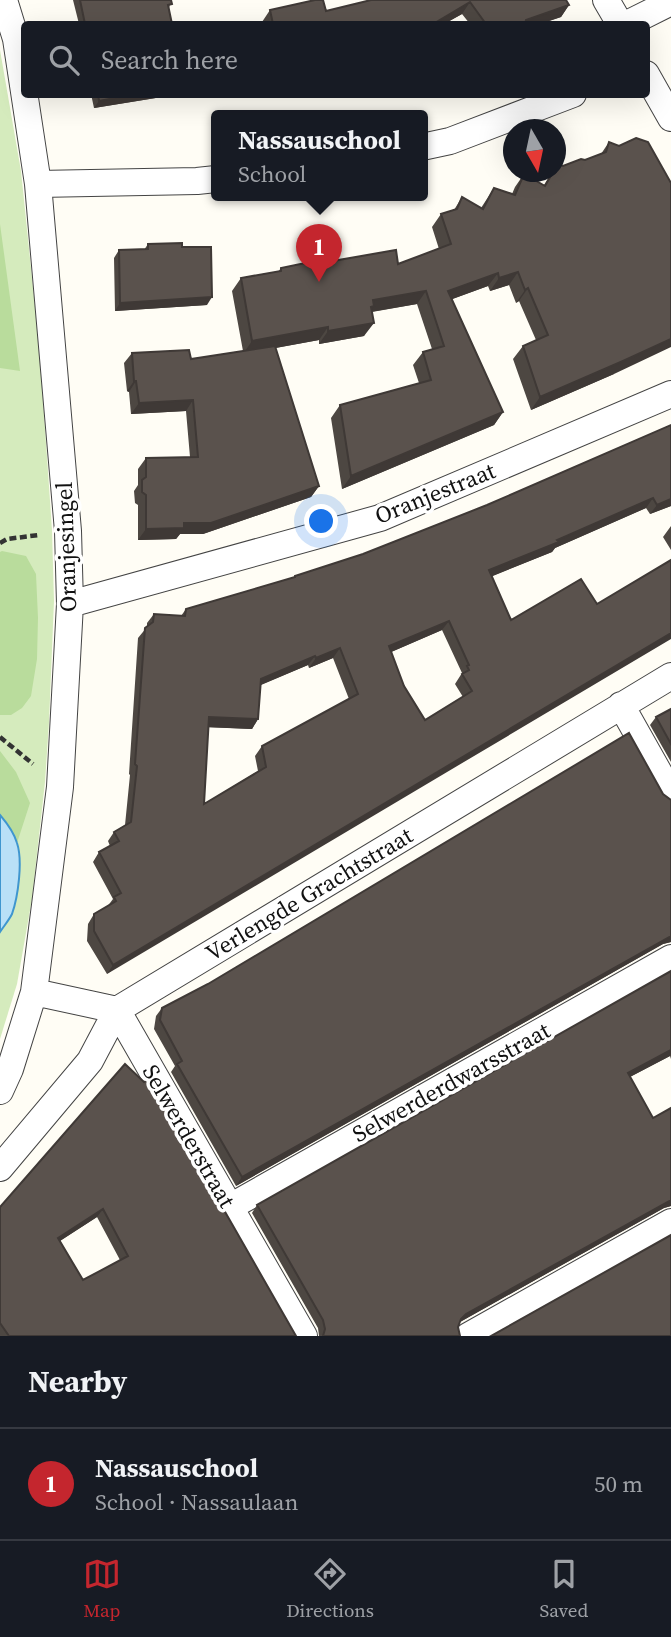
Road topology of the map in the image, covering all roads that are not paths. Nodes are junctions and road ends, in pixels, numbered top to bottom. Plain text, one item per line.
1 (4, 0) edge
2 (606, 0) edge
3 (671, 2) edge
4 (618, 21) edge
5 (633, 21) edge
6 (21, 72) edge
7 (650, 80) edge
8 (25, 98) edge
9 (563, 98) edge
10 (668, 105) edge
11 (428, 146) edge
12 (211, 180) edge
13 (38, 184) junction
14 (671, 394) edge
15 (70, 604) junction
16 (671, 676) edge
17 (621, 705) junction
18 (671, 794) edge
19 (671, 958) edge
20 (34, 992) junction
21 (117, 1010) junction
22 (0, 1091) edge
23 (0, 1168) edge
24 (230, 1207) junction
25 (671, 1222) edge
26 (304, 1336) edge
27 (468, 1336) edge

1 - 6 street, Oranjesingel
2 - 4 street
3 - 5 street
7 - 10 street
8 - 13 street, Oranjesingel
9 - 11 street
12 - 13 street
13 - 15 street, Oranjesingel
14 - 15 street, Oranjestraat
15 - 20 street, Oranjesingel
16 - 17 street, Verlengde Grachtstraat
17 - 18 street
17 - 21 street, Verlengde Grachtstraat
19 - 24 street, Selwerderdwarsstraat
20 - 21 street
20 - 22 street, Oranjesingel
21 - 23 street
21 - 24 street, Selwerderstraat
24 - 26 street, Selwerderstraat
25 - 27 street

